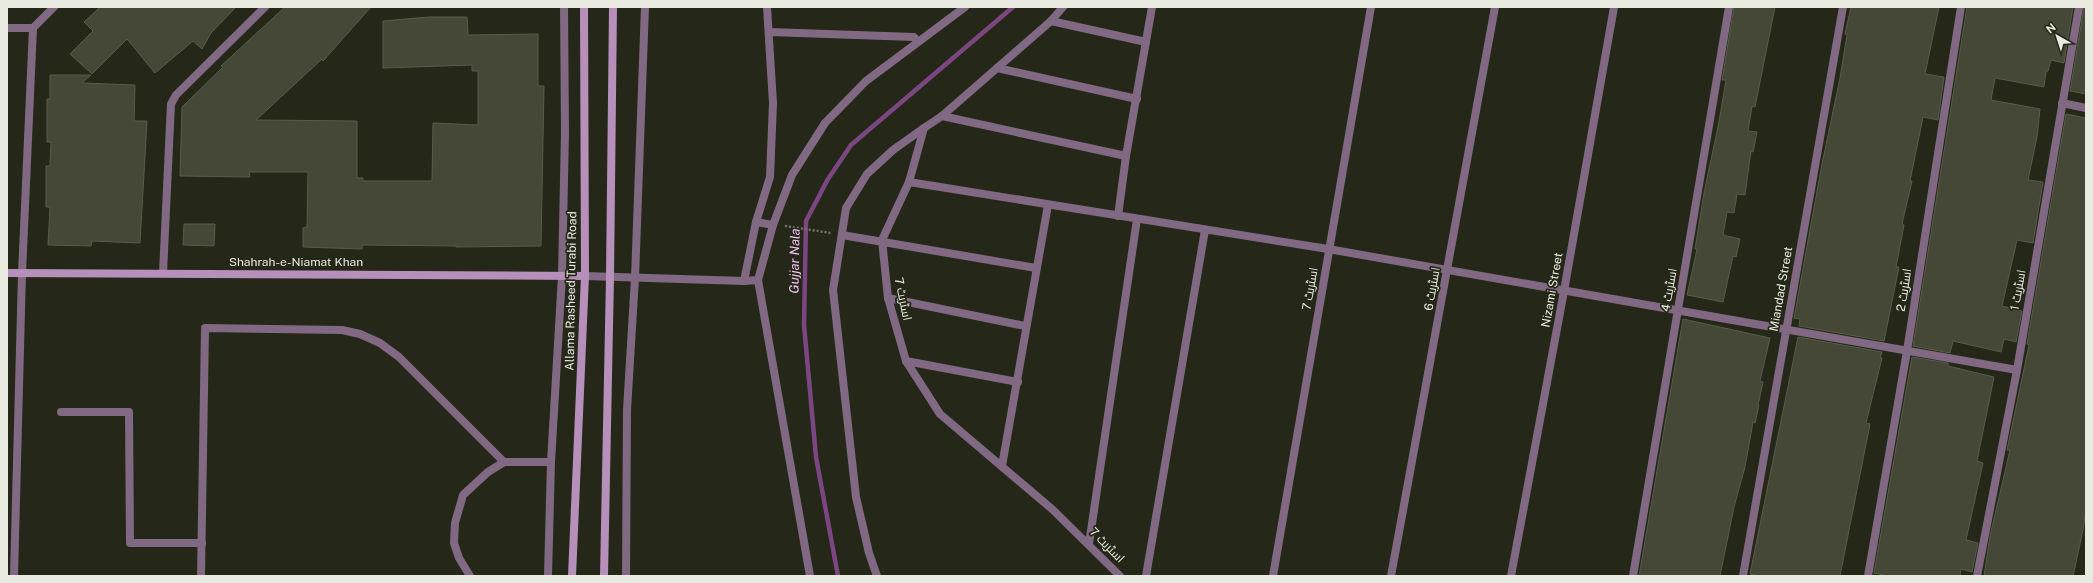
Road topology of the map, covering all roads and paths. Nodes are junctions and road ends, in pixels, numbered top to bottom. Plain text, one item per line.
1 (54, 7) edge
2 (265, 7) edge
3 (564, 7) edge
4 (584, 7) edge
5 (613, 7) edge
6 (645, 7) edge
7 (767, 7) edge
8 (965, 7) edge
9 (1063, 7) edge
10 (1152, 7) edge
11 (1371, 7) edge
12 (1496, 7) edge
13 (1614, 7) edge
14 (1729, 7) edge
15 (1843, 7) edge
16 (1961, 7) edge
17 (2079, 7) edge
18 (1051, 21) junction
19 (7, 28) edge
20 (33, 28) junction
21 (769, 32) junction
22 (918, 42) junction
23 (1146, 42) junction
24 (997, 68) junction
25 (1137, 99) junction
26 (2062, 103) junction
27 (2086, 108) edge
28 (942, 116) junction
29 (924, 128) junction
30 (1126, 156) junction
31 (909, 182) junction
32 (1048, 205) junction
33 (1118, 216) junction
34 (1137, 220) junction
35 (756, 222) junction
36 (773, 225) junction
37 (792, 228) dead end
38 (1205, 230) junction
39 (838, 234) junction
40 (882, 240) junction
41 (1328, 249) junction
42 (1036, 268) junction
43 (1447, 271) junction
44 (7, 273) edge
45 (22, 273) junction
46 (163, 273) junction
47 (562, 276) junction
48 (585, 276) junction
49 (610, 277) junction
50 (635, 278) junction
51 (758, 280) junction
52 (744, 281) junction
53 (1564, 291) junction
54 (888, 298) junction
55 (1678, 311) junction
56 (1025, 326) junction
57 (1786, 330) junction
58 (1907, 351) junction
59 (906, 361) junction
60 (2017, 370) junction
61 (1018, 382) junction
62 (61, 412) dead end
63 (504, 462) junction
64 (551, 462) junction
65 (1002, 466) junction
66 (202, 542) junction
67 (1089, 544) junction
68 (14, 576) edge
69 (201, 576) edge
70 (470, 576) edge
71 (548, 576) edge
72 (572, 576) edge
73 (604, 576) edge
74 (626, 576) edge
75 (810, 576) edge
76 (877, 576) edge
77 (1120, 576) edge
78 (1146, 576) edge
79 (1273, 576) edge
80 (1391, 576) edge
81 (1511, 576) edge
82 (1633, 576) edge
83 (1743, 576) edge
84 (1868, 576) edge
85 (1977, 576) edge

1 - 20 street
2 - 46 street
3 - 47 street
4 - 48 main road, Allama Rasheed Turabi Road
5 - 49 main road
6 - 50 street
7 - 21 street
8 - 22 street
9 - 18 street
10 - 23 street
11 - 41 street, اسٹریٹ 7
12 - 43 street, اسٹریٹ 6
13 - 53 street, Nizami Street
14 - 55 street, اسٹریٹ 4
15 - 57 street, Miandad Street
16 - 58 street, اسٹریٹ 2
17 - 26 street, اسٹریٹ 1
18 - 23 street
18 - 24 street
19 - 20 street
20 - 45 street
21 - 22 street
21 - 35 street
22 - 36 street
23 - 25 street
24 - 25 street
24 - 28 street
25 - 30 street
26 - 27 street
26 - 60 street, اسٹریٹ 1
28 - 29 street
28 - 30 street
29 - 31 street
29 - 39 street
30 - 33 street
31 - 32 street
31 - 40 street
32 - 33 street
32 - 42 street
33 - 34 street
34 - 38 street
34 - 67 street
35 - 36 street
35 - 52 street
36 - 51 street
37 - 39 path
38 - 41 street
38 - 78 street
39 - 40 street
39 - 76 street
40 - 42 street
40 - 54 street, اسٹریٹ 7
41 - 43 street
41 - 79 street, اسٹریٹ 7
42 - 56 street
43 - 53 street
43 - 80 street, اسٹریٹ 6
44 - 45 main road, Shahrah-e-Niamat Khan
45 - 46 main road, Shahrah-e-Niamat Khan
45 - 68 street
46 - 47 main road, Shahrah-e-Niamat Khan
47 - 48 main road, Shahrah-e-Niamat Khan
47 - 64 street
48 - 49 street
48 - 72 main road, Allama Rasheed Turabi Road
49 - 50 street
49 - 73 main road
50 - 52 street
50 - 74 street
51 - 52 street
51 - 75 street
53 - 55 street
53 - 81 street, Nizami Street
54 - 56 street
54 - 59 street, اسٹریٹ 7
55 - 57 street
55 - 82 street, اسٹریٹ 4
56 - 61 street
57 - 58 street
57 - 83 street, Miandad Street
58 - 60 street
58 - 84 street, اسٹریٹ 2
59 - 61 street
59 - 65 street, اسٹریٹ 7
60 - 85 street, اسٹریٹ 1
61 - 65 street
62 - 66 street
63 - 64 street
63 - 66 street
63 - 70 street
64 - 71 street
65 - 67 street, اسٹریٹ 7
66 - 69 street
67 - 77 street, اسٹریٹ 7

